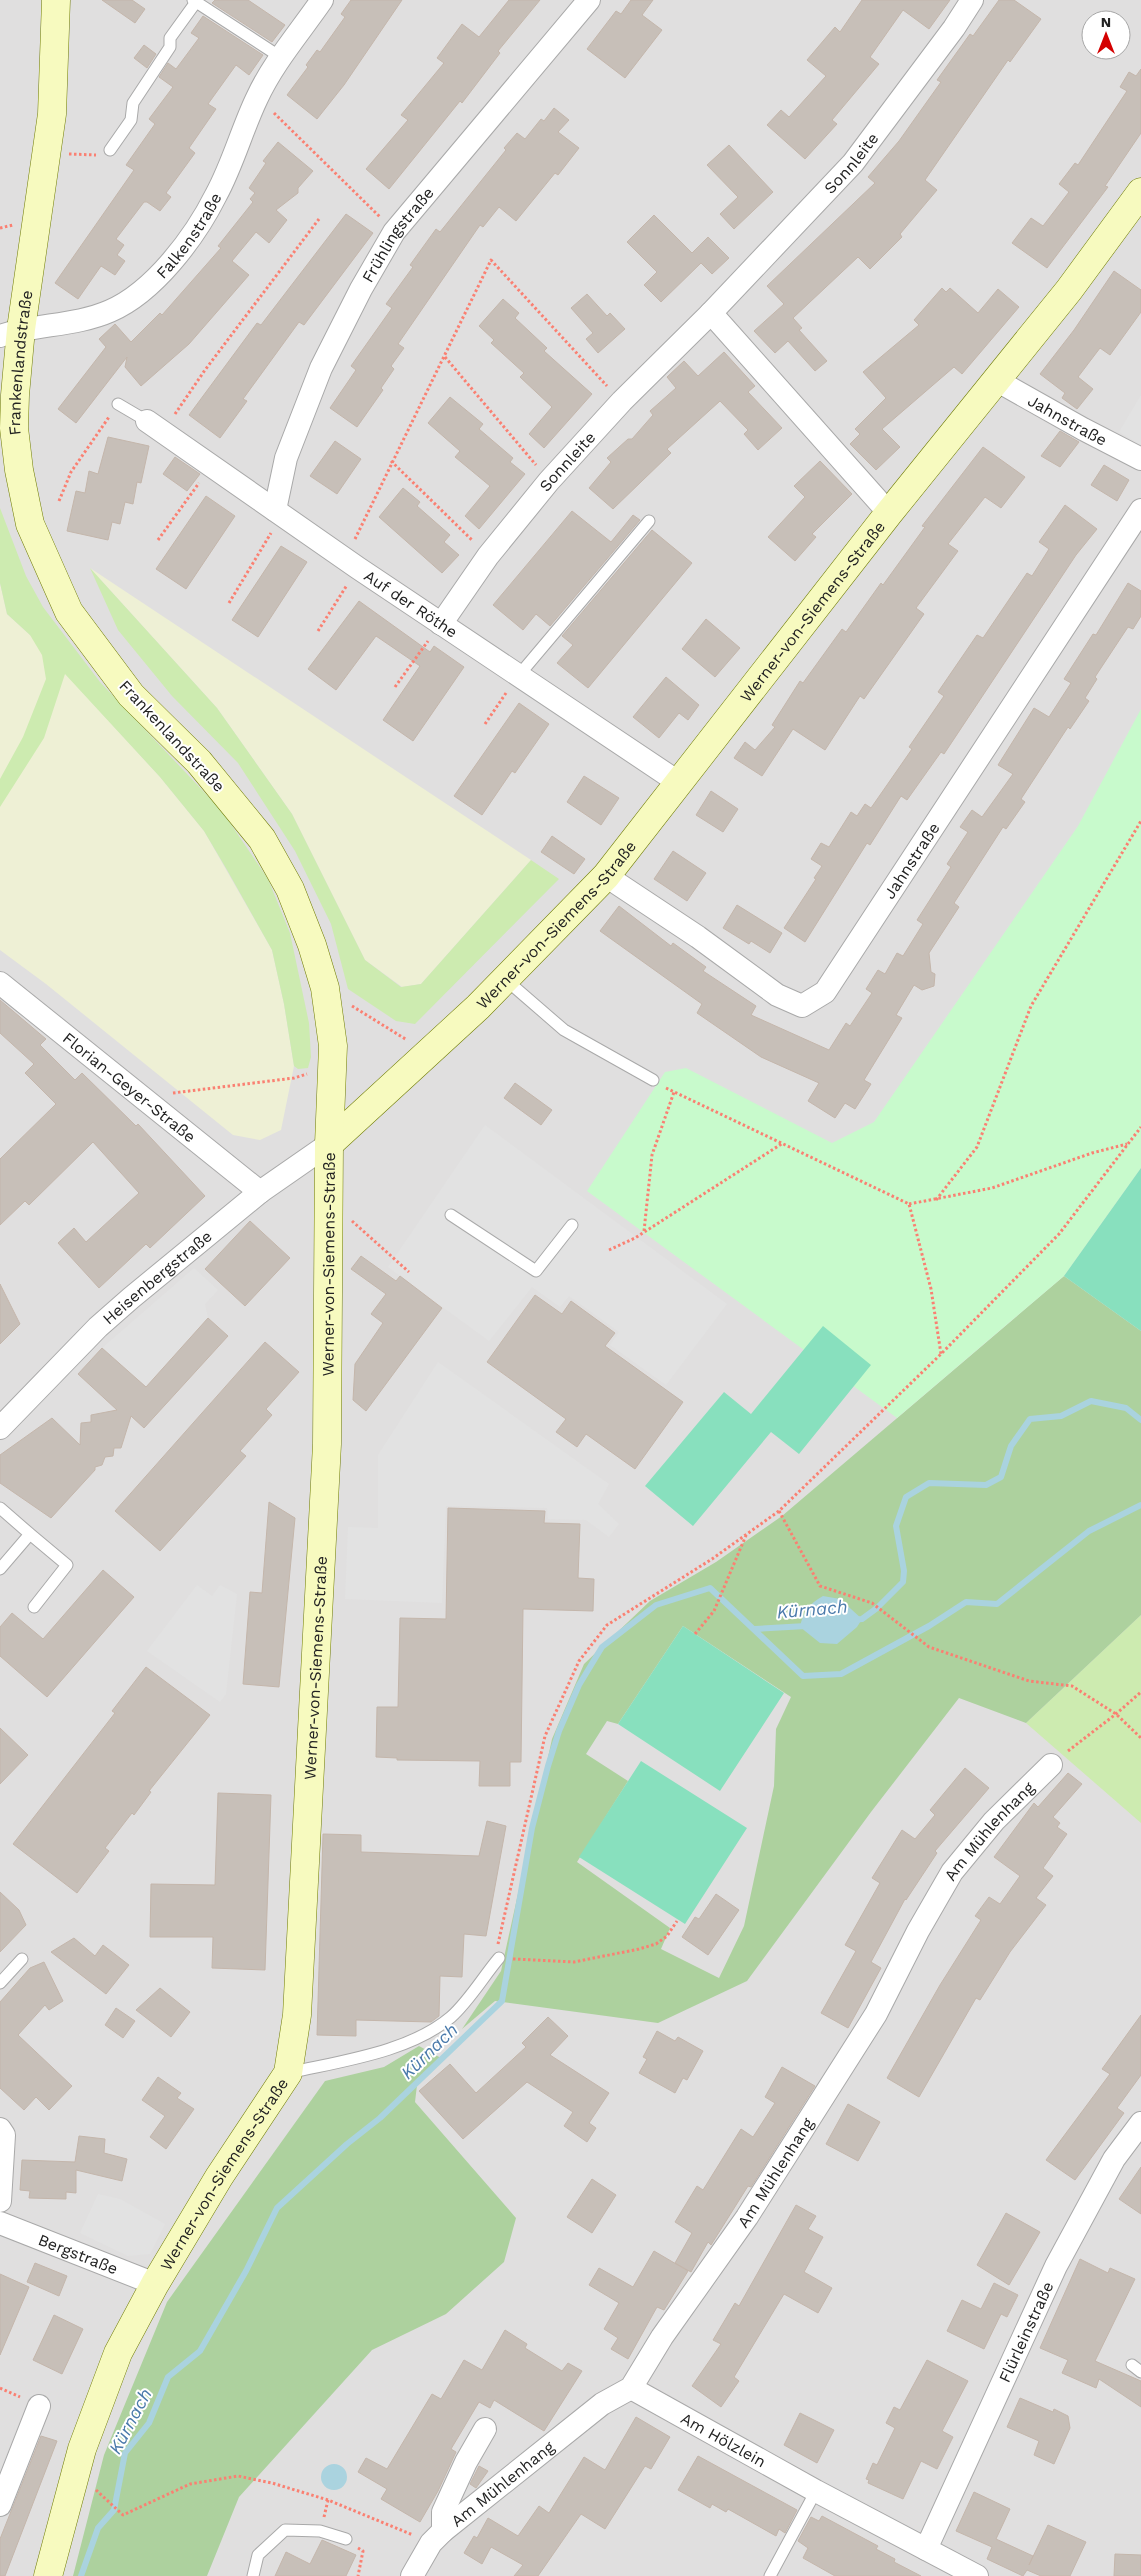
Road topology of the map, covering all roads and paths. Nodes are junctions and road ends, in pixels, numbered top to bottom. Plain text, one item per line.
1 (56, 0) edge
2 (322, 0) edge
3 (589, 0) edge
4 (972, 0) edge
5 (194, 1) edge
6 (282, 58) junction
7 (285, 123) dead end
8 (105, 152) joint
9 (81, 155) dead end
10 (1141, 192) edge
11 (319, 219) dead end
12 (394, 232) junction
13 (711, 313) junction
14 (10, 332) edge
15 (445, 357) junction
16 (996, 380) junction
17 (622, 401) junction
18 (118, 404) joint
19 (155, 426) junction
20 (1141, 459) edge
21 (391, 461) junction
22 (211, 466) junction
23 (550, 481) junction
24 (59, 501) dead end
25 (1141, 510) edge
26 (278, 512) junction
27 (889, 513) junction
28 (649, 521) dead end
29 (158, 540) dead end
30 (488, 556) junction
31 (352, 563) junction
32 (229, 603) dead end
33 (441, 624) junction
34 (318, 631) dead end
35 (518, 675) junction
36 (395, 687) dead end
37 (485, 724) dead end
38 (678, 782) junction
39 (1141, 821) edge
40 (606, 876) junction
41 (505, 979) junction
42 (0, 983) edge
43 (325, 988) junction
44 (429, 1052) junction
45 (333, 1065) junction
46 (652, 1080) joint
47 (674, 1092) junction
48 (142, 1097) junction
49 (1141, 1128) edge
50 (784, 1142) junction
51 (329, 1144) junction
52 (1127, 1144) junction
53 (260, 1192) junction
54 (330, 1200) junction
55 (936, 1200) junction
56 (909, 1204) junction
57 (451, 1216) dead end
58 (572, 1226) dead end
59 (644, 1231) junction
60 (609, 1250) dead end
61 (408, 1272) dead end
62 (941, 1354) junction
63 (0, 1428) edge
64 (0, 1508) edge
65 (779, 1511) junction
66 (748, 1533) junction
67 (30, 1534) junction
68 (0, 1569) edge
69 (34, 1607) dead end
70 (696, 1634) dead end
71 (1141, 1692) edge
72 (1116, 1714) junction
73 (1141, 1738) edge
74 (1051, 1764) joint
75 (677, 1921) dead end
76 (499, 1958) joint
77 (22, 1959) dead end
78 (526, 1960) dead end
79 (0, 1983) edge
80 (288, 2073) junction
81 (1141, 2123) edge
82 (0, 2129) edge
83 (0, 2201) edge
84 (0, 2223) edge
85 (155, 2284) junction
86 (631, 2388) junction
87 (39, 2406) dead end
88 (484, 2429) dead end
89 (97, 2491) dead end
90 (816, 2492) junction
91 (0, 2505) edge
92 (437, 2537) junction
93 (346, 2539) joint
94 (926, 2549) junction
95 (48, 2576) edge
96 (253, 2576) edge
97 (358, 2576) edge
98 (412, 2576) edge
99 (770, 2576) edge
100 (976, 2576) edge

1 - 14 street, Frankenlandstraße
2 - 6 street, Falkenstraße
3 - 12 street, Frühlingstraße
4 - 13 street, Sonnleite
5 - 6 lane
5 - 8 lane
6 - 14 street, Falkenstraße
7 - 12 path
8 - 9 path
10 - 16 street, Werner-von-Siemens-Straße
11 - 19 path
12 - 26 street, Frühlingstraße
13 - 17 street, Sonnleite
13 - 27 street
14 - 43 street, Frankenlandstraße
15 - 17 path
15 - 21 path
15 - 23 path
16 - 20 street, Jahnstraße
16 - 27 street, Werner-von-Siemens-Straße
17 - 23 street, Sonnleite
18 - 19 lane
18 - 24 path
19 - 22 street, Auf der Röthe
21 - 30 path
21 - 31 path
22 - 26 street, Auf der Röthe
22 - 29 path
23 - 30 street, Sonnleite
25 - 40 street, Jahnstraße
26 - 31 street, Auf der Röthe
26 - 32 path
27 - 38 street, Werner-von-Siemens-Straße
28 - 35 lane
30 - 33 street, Sonnleite
31 - 33 street, Auf der Röthe
31 - 34 path
33 - 35 street, Auf der Röthe
33 - 36 path
35 - 37 path
35 - 38 street, Auf der Röthe
38 - 40 street, Werner-von-Siemens-Straße
39 - 55 path
40 - 41 street, Werner-von-Siemens-Straße
41 - 44 street, Werner-von-Siemens-Straße
41 - 46 lane
42 - 48 street, Florian-Geyer-Straße
43 - 44 path
43 - 45 street, Frankenlandstraße
44 - 51 street, Werner-von-Siemens-Straße
45 - 48 path
45 - 51 street, Frankenlandstraße
46 - 47 path
47 - 50 path
47 - 59 path
48 - 53 street, Florian-Geyer-Straße
49 - 52 path
50 - 56 path
50 - 59 path
51 - 53 street, Heisenbergstraße
51 - 54 street, Werner-von-Siemens-Straße
52 - 55 path
52 - 62 path
53 - 63 street, Heisenbergstraße
54 - 61 path
54 - 80 street, Werner-von-Siemens-Straße
55 - 56 path
56 - 62 path
57 - 58 lane
59 - 60 path
62 - 65 path
64 - 67 lane
65 - 66 path
65 - 72 path
66 - 70 path
66 - 76 path
67 - 68 lane
67 - 69 lane
71 - 72 path
72 - 73 path
72 - 74 path
74 - 86 street, Am Mühlenhang
75 - 78 path
76 - 80 lane
77 - 79 lane
80 - 85 street, Werner-von-Siemens-Straße
81 - 94 street, Flürleinstraße
82 - 83 street
84 - 85 street, Bergstraße
85 - 95 street, Werner-von-Siemens-Straße
86 - 90 street, Am Hölzlein
86 - 92 street, Am Mühlenhang
87 - 91 street
88 - 92 street
89 - 92 path
90 - 94 street, Am Hölzlein
90 - 99 lane
92 - 98 street
93 - 96 lane
93 - 97 path
94 - 100 street, Am Hölzlein

